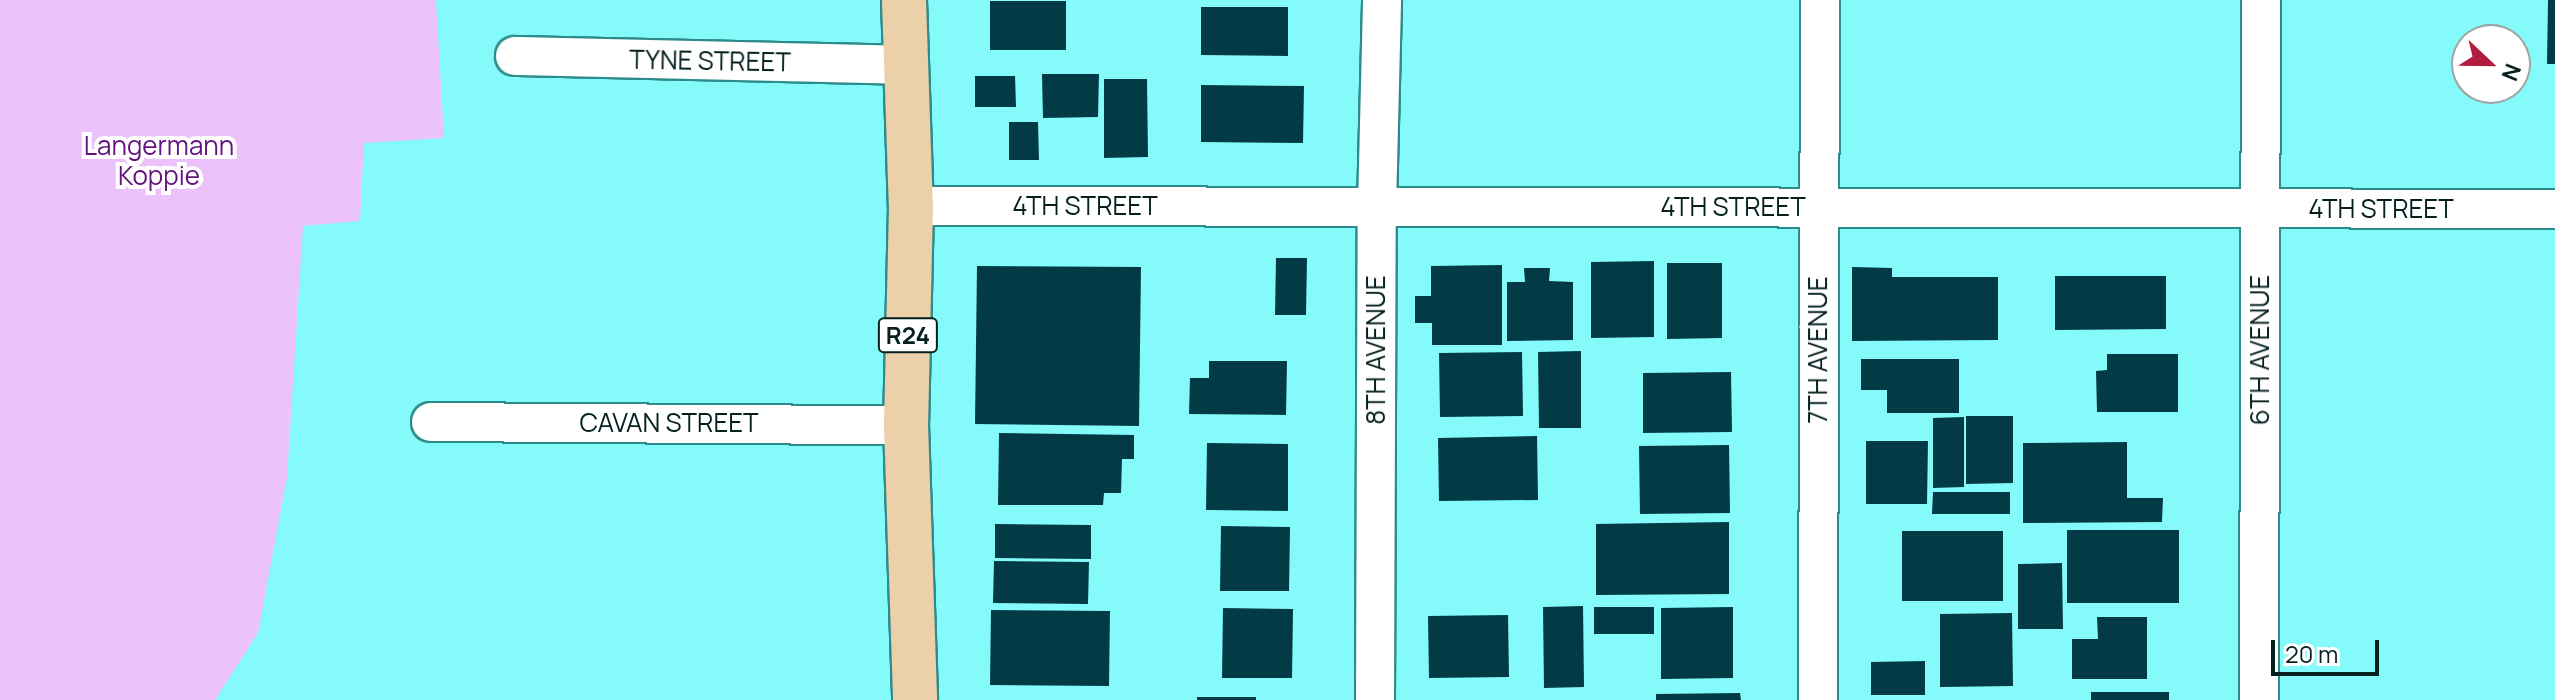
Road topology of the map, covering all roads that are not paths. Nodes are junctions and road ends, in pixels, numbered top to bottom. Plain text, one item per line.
1 (904, 0) edge
2 (1382, 0) edge
3 (1820, 0) edge
4 (2261, 0) edge
5 (515, 56) dead end
6 (904, 65) junction
7 (911, 206) junction
8 (1377, 207) junction
9 (1818, 207) junction
10 (2261, 209) junction
11 (2555, 209) edge
12 (431, 422) dead end
13 (906, 425) junction
14 (912, 690) edge
15 (1375, 700) edge
16 (1818, 700) edge
17 (2259, 700) edge

1 - 6 main road, R24
2 - 8 street, 8TH AVENUE
3 - 9 street, 7TH AVENUE
4 - 10 street, 6TH AVENUE
5 - 6 street, TYNE STREET
6 - 7 main road, R24
7 - 8 street, 4TH STREET
7 - 13 main road, R24
8 - 9 street, 4TH STREET
8 - 15 street, 8TH AVENUE
9 - 10 street, 4TH STREET
9 - 16 street, 7TH AVENUE
10 - 11 street, 4TH STREET
10 - 17 street, 6TH AVENUE
12 - 13 street, CAVAN STREET
13 - 14 main road, R24

